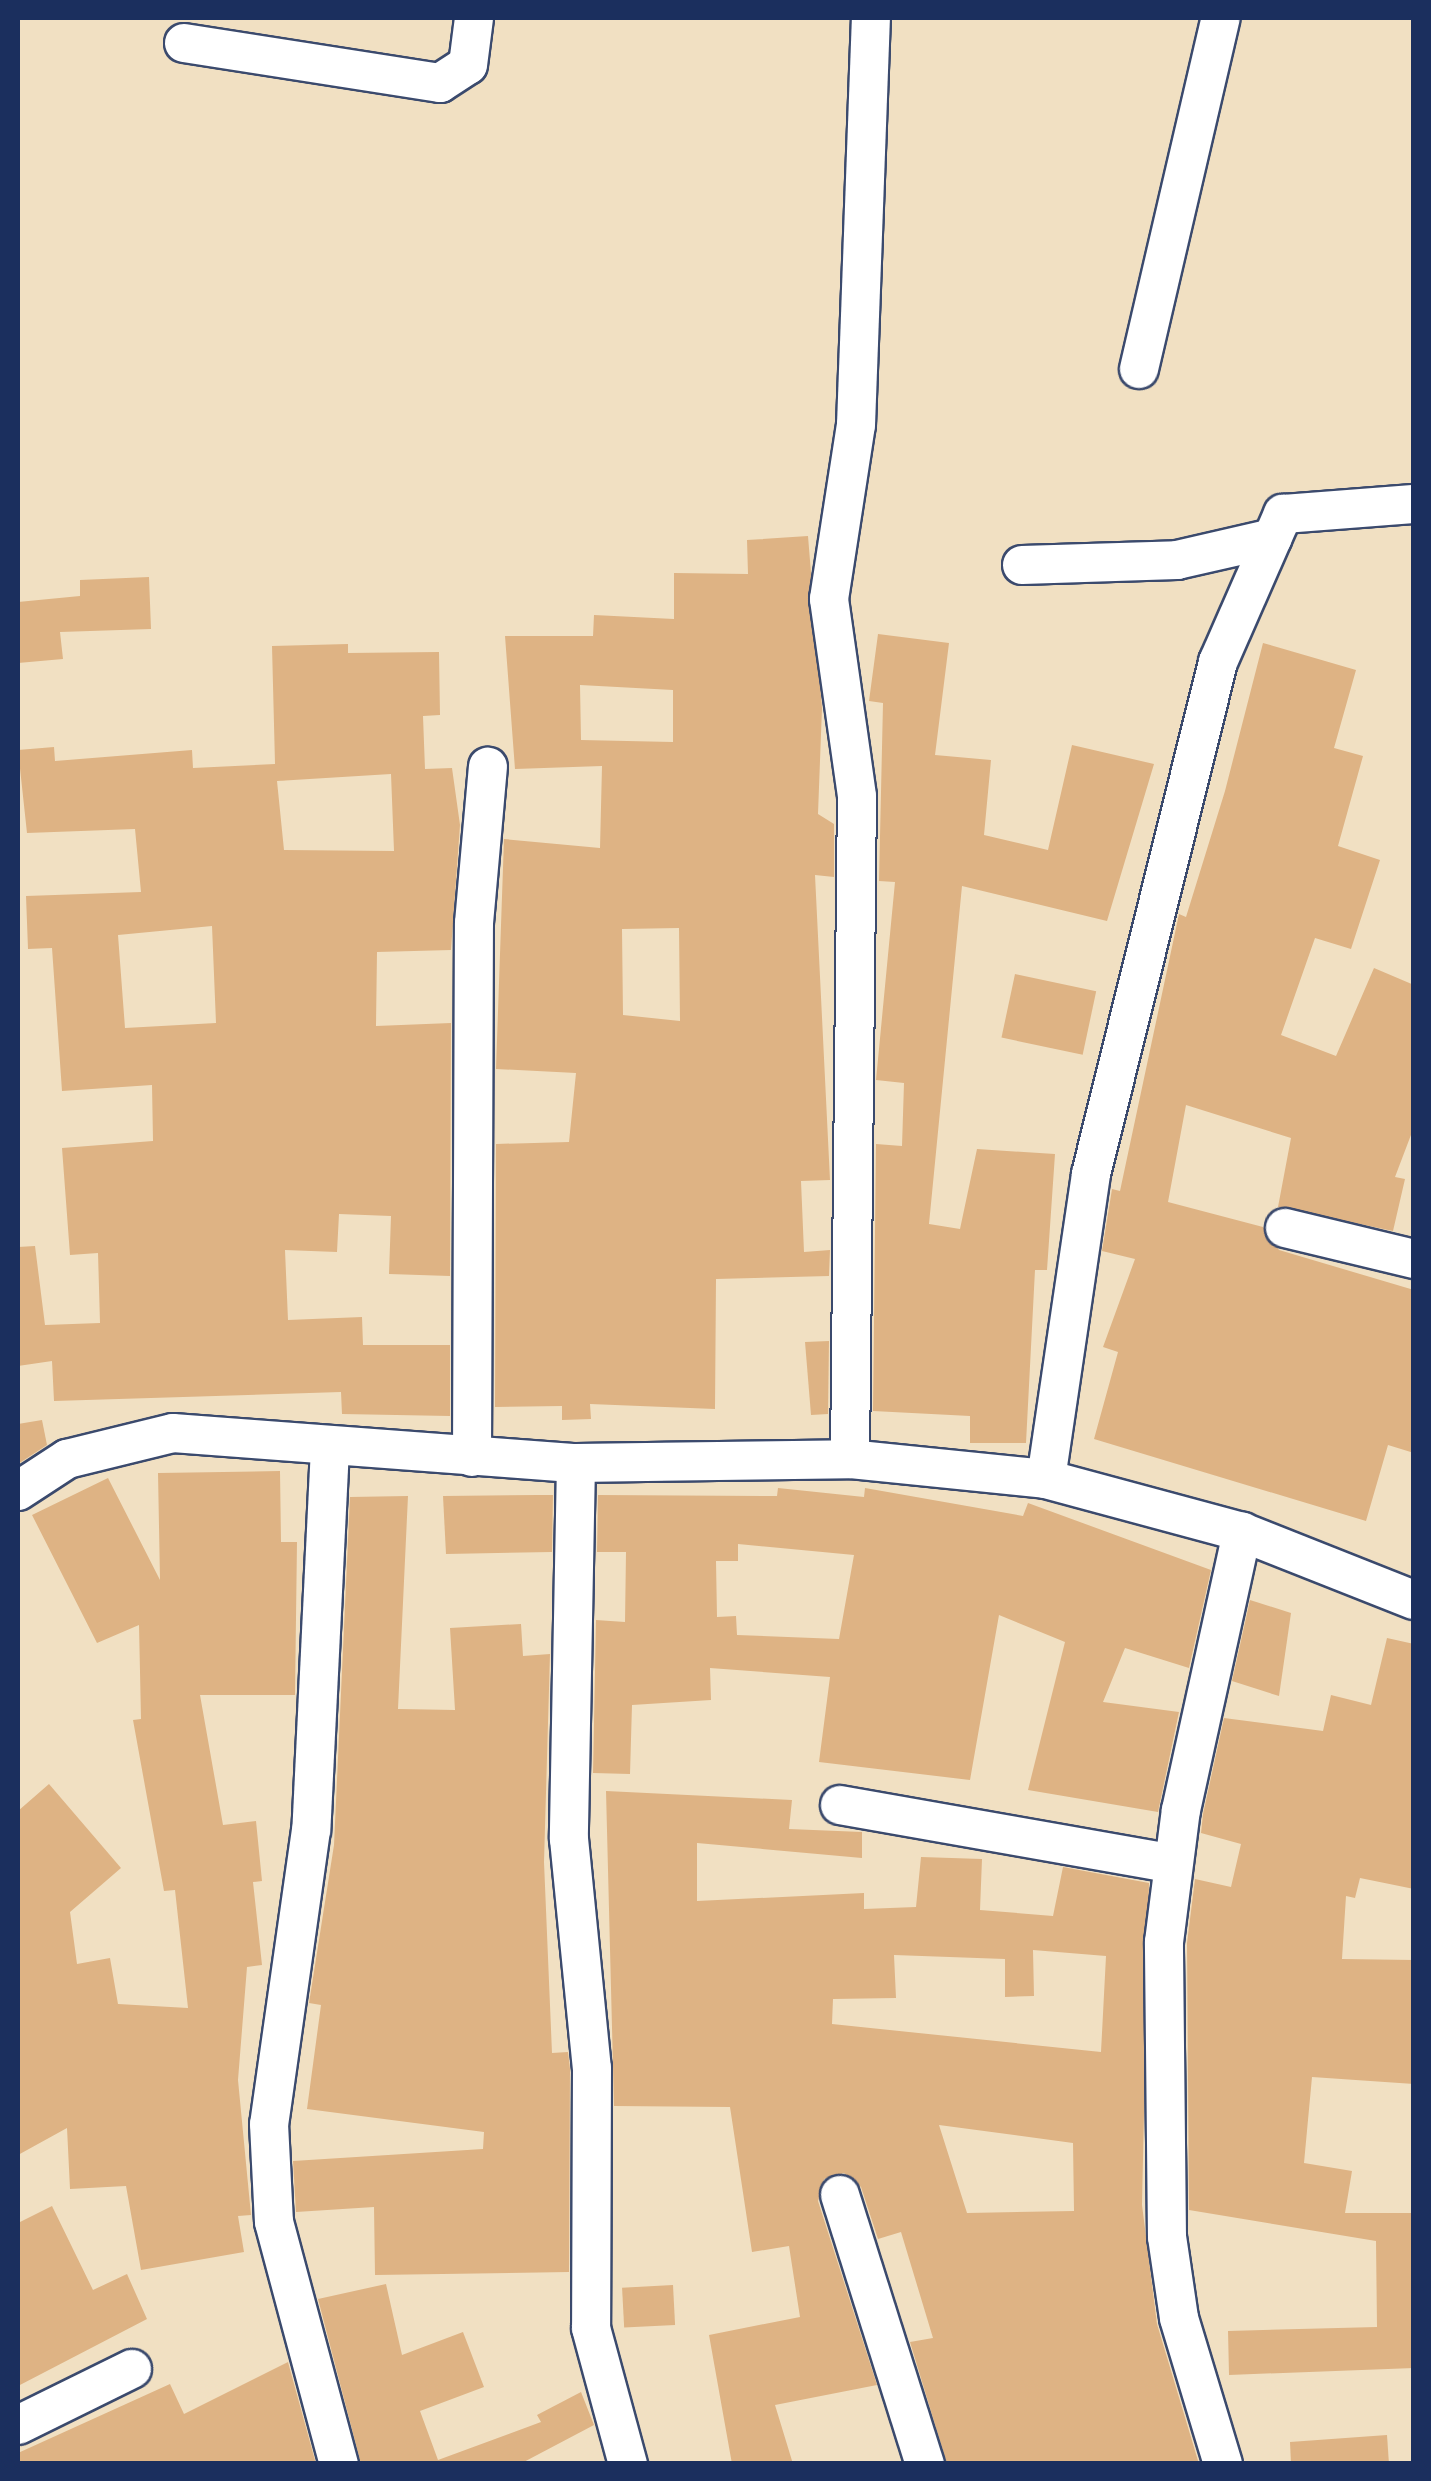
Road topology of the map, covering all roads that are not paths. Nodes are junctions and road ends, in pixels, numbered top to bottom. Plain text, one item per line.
1 (474, 18) edge
2 (870, 18) edge
3 (1222, 18) edge
4 (184, 43) dead end
5 (1139, 369) dead end
6 (1414, 504) edge
7 (1273, 538) junction
8 (1022, 564) dead end
9 (488, 767) dead end
10 (1285, 1228) dead end
11 (1414, 1259) edge
12 (330, 1448) junction
13 (472, 1456) junction
14 (850, 1459) junction
15 (576, 1463) junction
16 (1046, 1478) junction
17 (18, 1491) edge
18 (1242, 1532) junction
19 (1414, 1600) edge
20 (840, 1805) dead end
21 (1173, 1864) junction
22 (840, 2195) dead end
23 (132, 2369) dead end
24 (18, 2426) edge
25 (339, 2464) edge
26 (628, 2464) edge
27 (925, 2464) edge
28 (1223, 2464) edge

1 - 4 street
2 - 14 street
3 - 5 street
6 - 7 street
7 - 8 street
7 - 16 street
9 - 13 street
10 - 11 street
12 - 13 street
12 - 17 street
12 - 25 street
13 - 15 street
14 - 15 street
14 - 16 street
15 - 26 street
16 - 18 street
18 - 19 street
18 - 21 street
20 - 21 street
21 - 28 street
22 - 27 street
23 - 24 street

